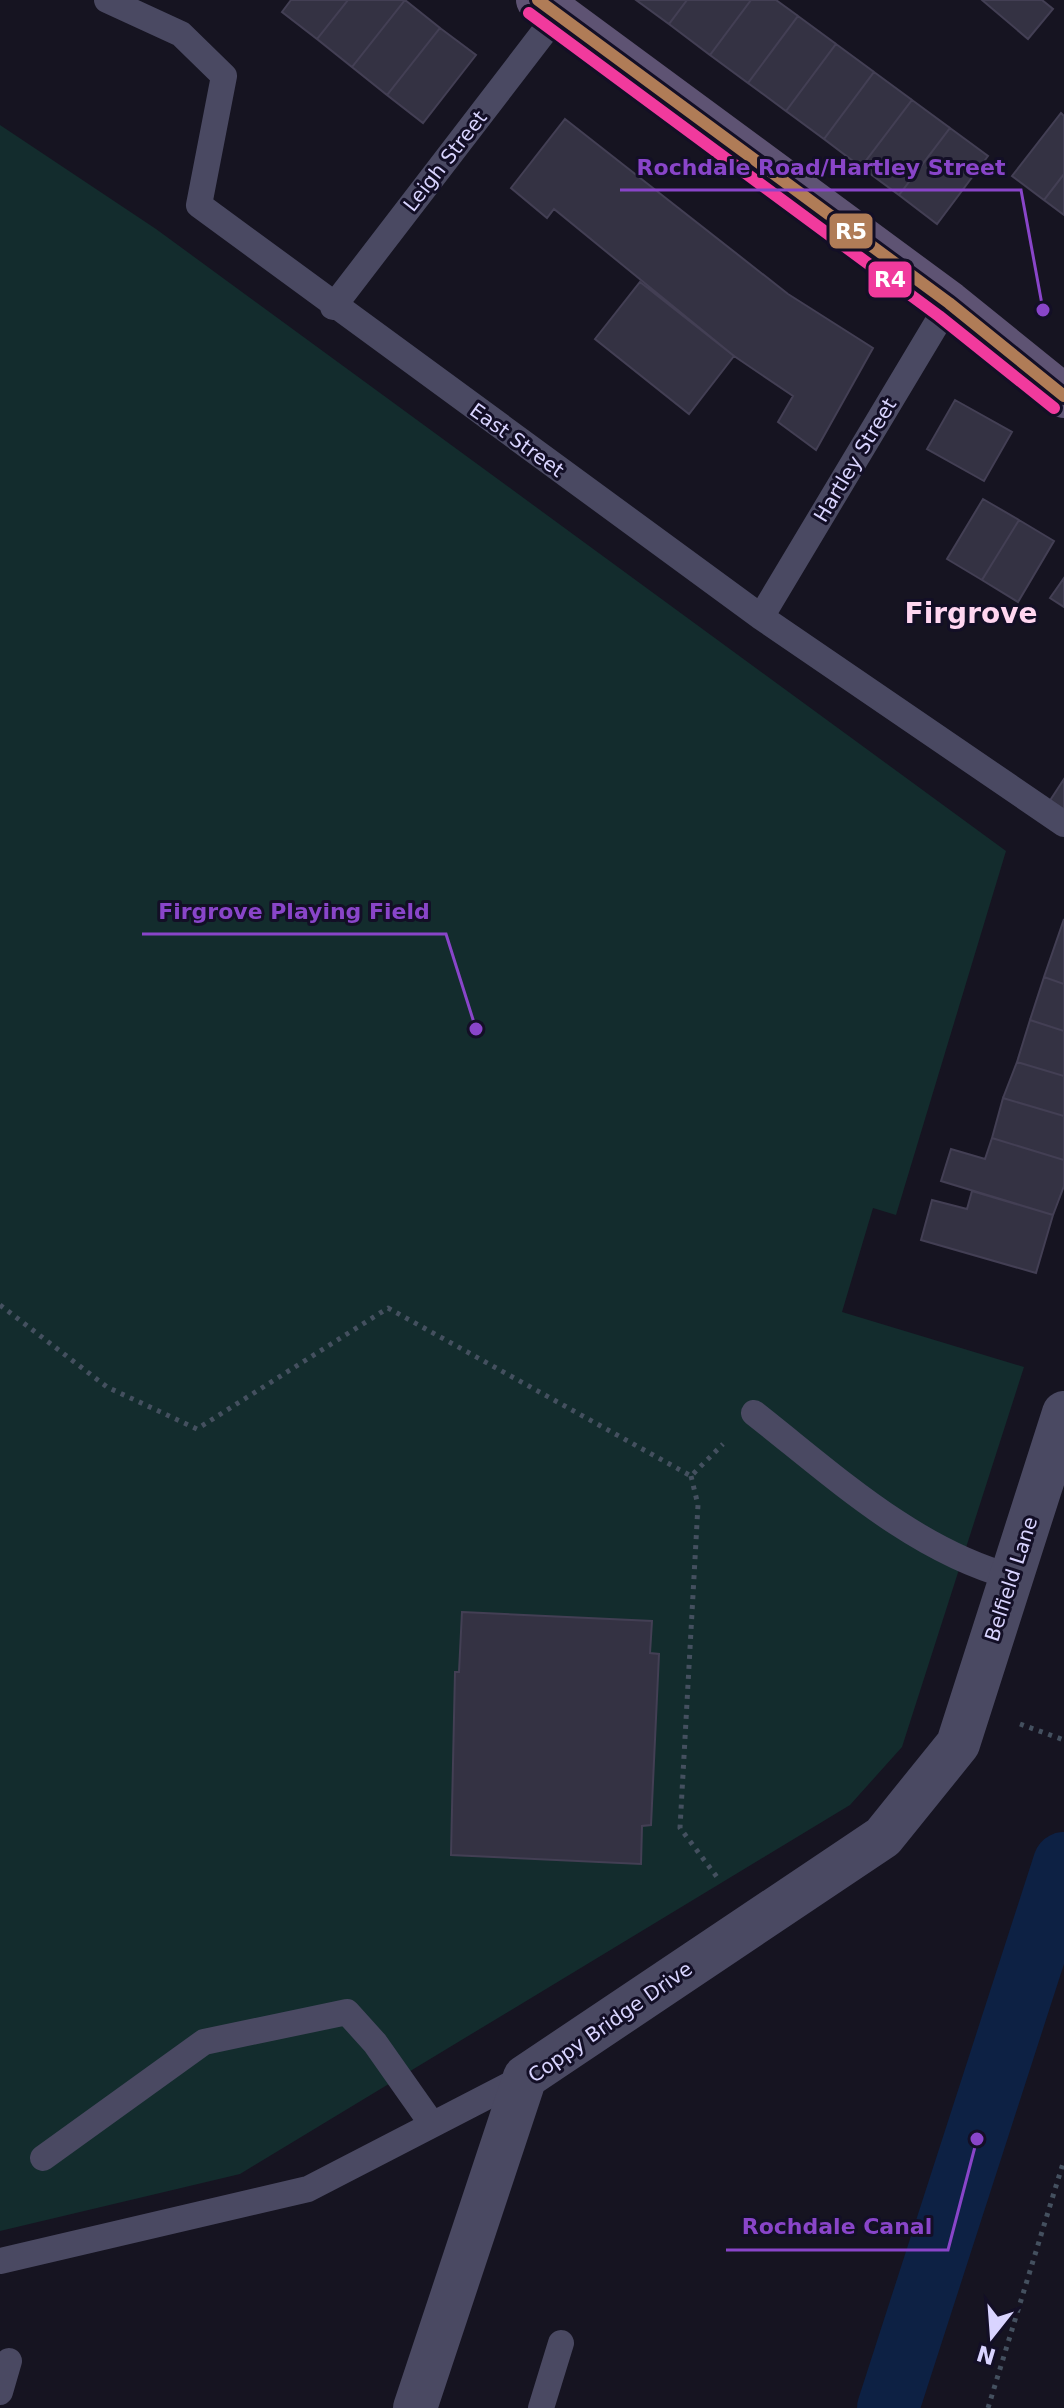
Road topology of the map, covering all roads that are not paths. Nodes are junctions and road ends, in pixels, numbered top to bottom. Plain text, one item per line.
1 (107, 0) edge
2 (548, 7) edge
3 (949, 303) junction
4 (333, 307) junction
5 (1064, 396) edge
6 (761, 617) junction
7 (1064, 824) edge
8 (754, 1413) road end
9 (1064, 1413) edge
10 (1012, 1577) junction
11 (958, 1744) joint
12 (525, 2077) junction
13 (432, 2124) junction
14 (43, 2158) dead end
15 (0, 2261) edge
16 (561, 2343) dead end
17 (9, 2361) dead end
18 (0, 2392) edge
19 (415, 2408) edge
20 (541, 2408) edge

1 - 4 lane, East Street
2 - 3 main road
2 - 4 lane, Leigh Street
3 - 5 main road
3 - 6 lane, Hartley Street
4 - 6 lane, East Street
6 - 7 lane, East Street
8 - 10 lane
9 - 10 street, Belfield Lane
10 - 11 street, Belfield Lane
11 - 12 street, Coppy Bridge Drive
12 - 13 lane
12 - 19 street, Coppy Bridge Drive
13 - 14 lane
13 - 15 lane
16 - 20 lane
17 - 18 lane

